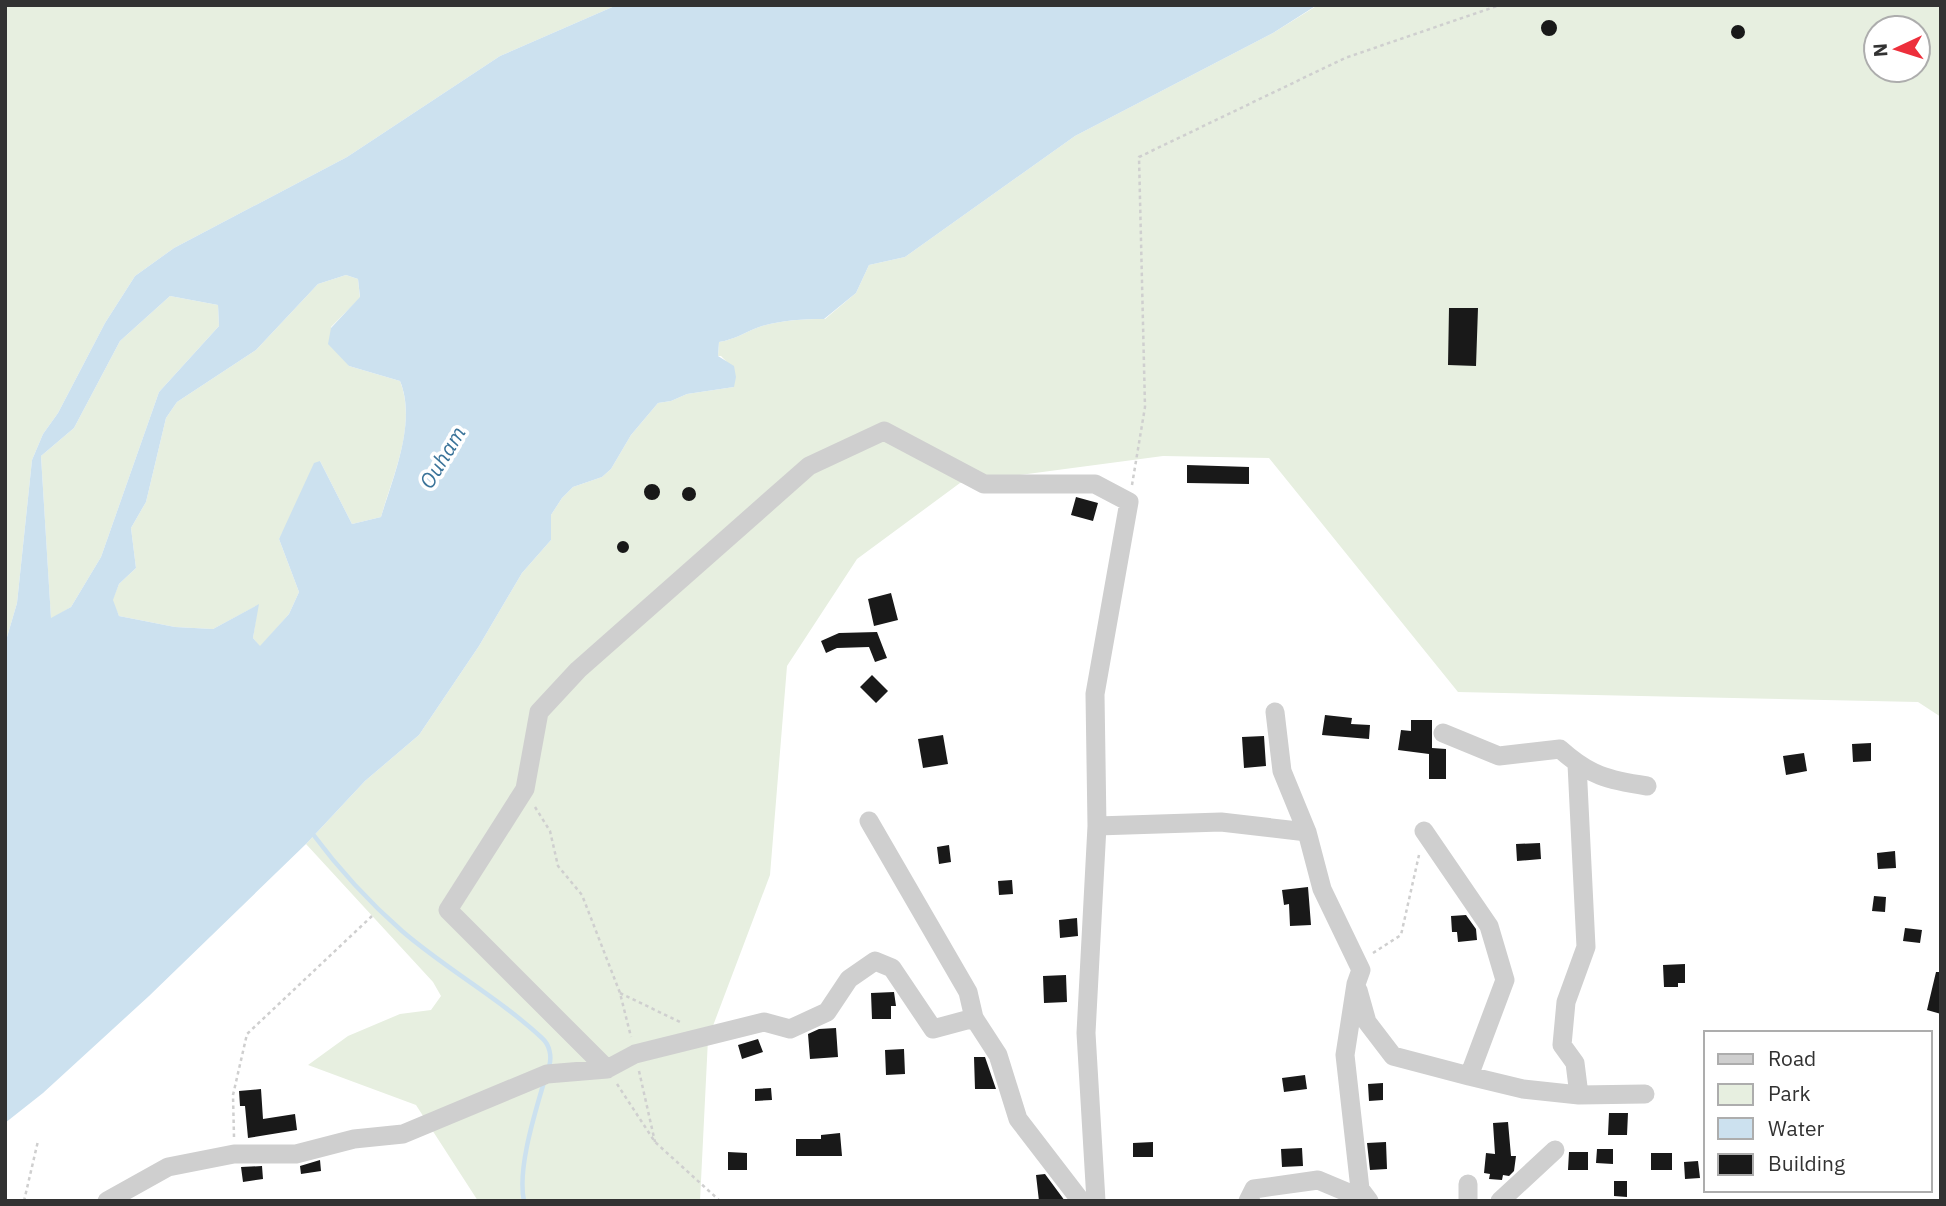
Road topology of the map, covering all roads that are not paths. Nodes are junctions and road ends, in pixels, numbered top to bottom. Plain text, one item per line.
1 (1275, 712) dead end
2 (1443, 733) dead end
3 (1577, 764) junction
4 (1647, 786) dead end
5 (870, 821) dead end
6 (1097, 826) junction
7 (1424, 831) road end
8 (1307, 832) junction
9 (1359, 977) junction
10 (974, 1018) junction
11 (607, 1069) junction
12 (1469, 1076) junction
13 (1645, 1094) dead end
14 (1579, 1095) junction
15 (1555, 1150) dead end
16 (107, 1201) edge
17 (1082, 1201) edge
18 (1096, 1201) edge
19 (1248, 1201) edge
20 (1368, 1201) edge
21 (1500, 1201) edge

1 - 8 street
2 - 3 street
3 - 4 street
3 - 14 street
5 - 10 street
6 - 8 street
6 - 11 street
6 - 18 street
7 - 12 street
8 - 9 street
9 - 12 street
9 - 20 street
10 - 11 street
10 - 17 street
11 - 16 street
12 - 14 street
13 - 14 street
15 - 21 street
19 - 20 street

